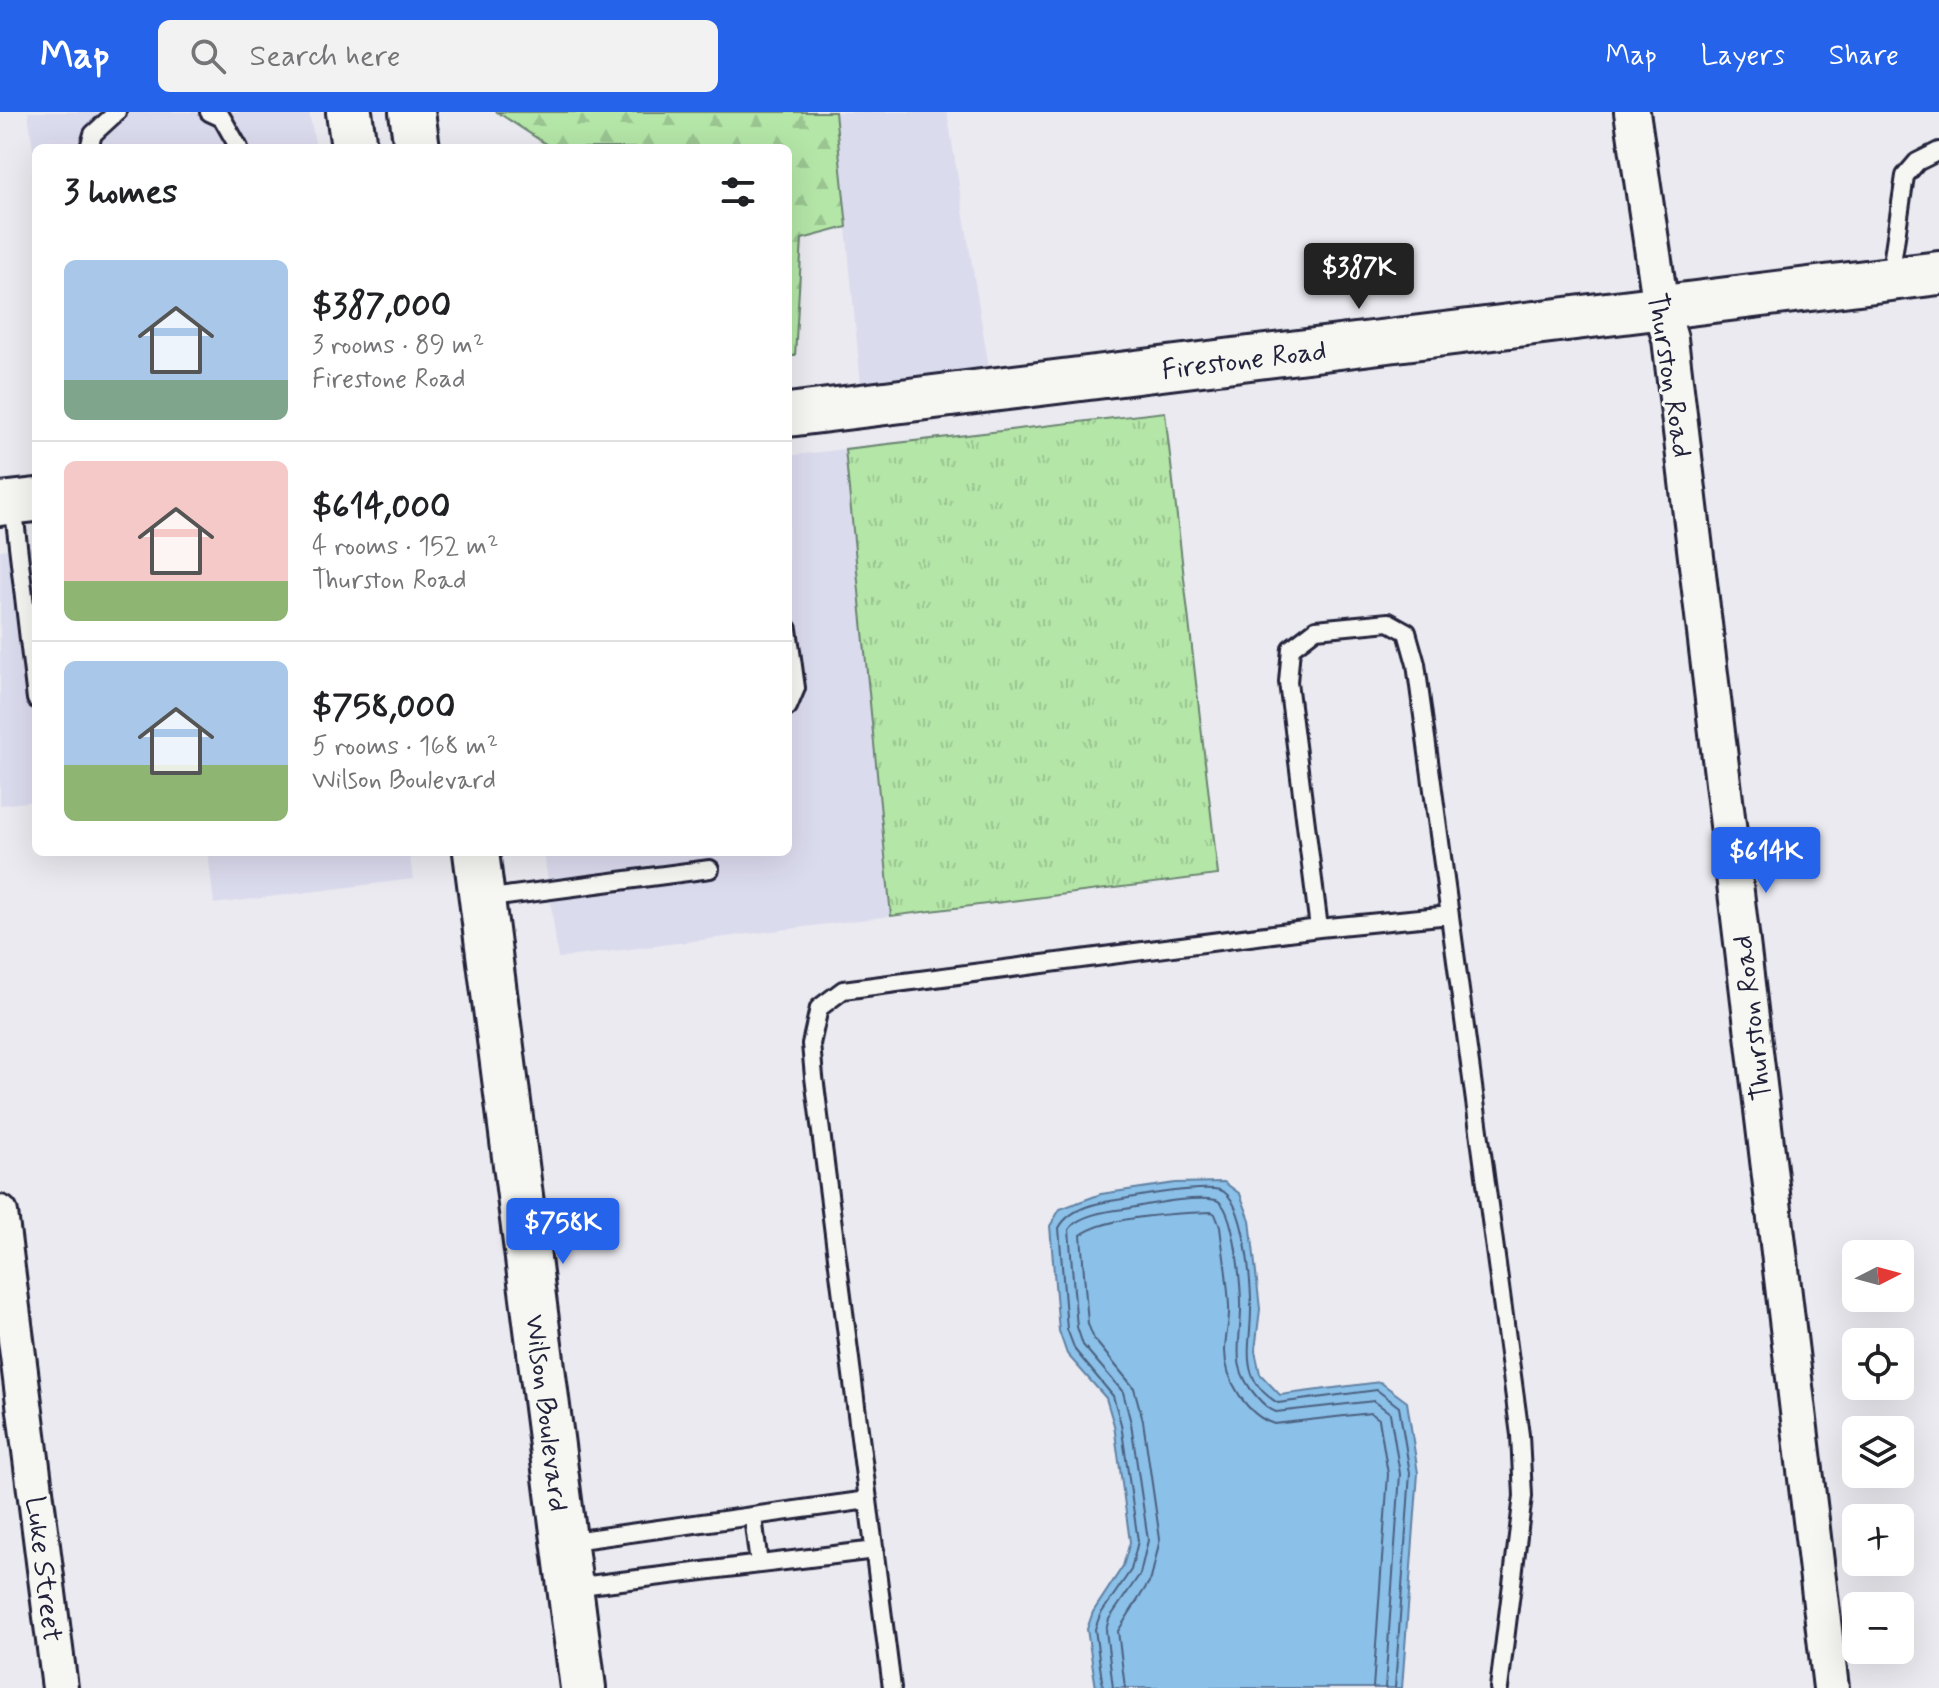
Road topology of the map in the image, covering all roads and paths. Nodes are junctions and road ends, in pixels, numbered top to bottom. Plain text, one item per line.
1 (117, 112) edge
2 (209, 112) edge
3 (349, 112) edge
4 (412, 112) edge
5 (1632, 112) edge
6 (90, 144) edge
7 (237, 144) edge
8 (353, 144) edge
9 (416, 144) edge
10 (1939, 151) edge
11 (1939, 273) edge
12 (1890, 279) junction
13 (1661, 308) junction
14 (792, 415) edge
15 (16, 502) edge
16 (792, 658) edge
17 (32, 660) edge
18 (792, 698) edge
19 (476, 856) edge
20 (710, 869) dead end
21 (482, 900) junction
22 (1450, 915) junction
23 (1319, 928) junction
24 (0, 1213) edge
25 (868, 1500) junction
26 (753, 1517) junction
27 (565, 1542) junction
28 (875, 1550) junction
29 (759, 1564) junction
30 (570, 1587) junction
31 (60, 1688) edge
32 (583, 1688) edge
33 (892, 1688) edge
34 (1499, 1688) edge
35 (1831, 1688) edge

1 - 6 lane
2 - 7 lane
3 - 8 main road
4 - 9 main road
5 - 13 street, Thurston Road
10 - 12 lane
11 - 12 street, Firestone Road
12 - 13 street, Firestone Road
13 - 14 street, Firestone Road
13 - 35 street, Thurston Road
15 - 17 lane
16 - 18 lane
19 - 21 main road, Wilson Boulevard
20 - 21 lane
21 - 27 main road, Wilson Boulevard
22 - 23 lane
22 - 23 lane
22 - 34 lane
23 - 25 lane
24 - 31 street, Luke Street
25 - 26 lane
25 - 28 lane
26 - 27 lane
26 - 29 lane
27 - 30 main road, Wilson Boulevard
28 - 29 lane
28 - 33 lane
29 - 30 lane
30 - 32 main road, Wilson Boulevard

